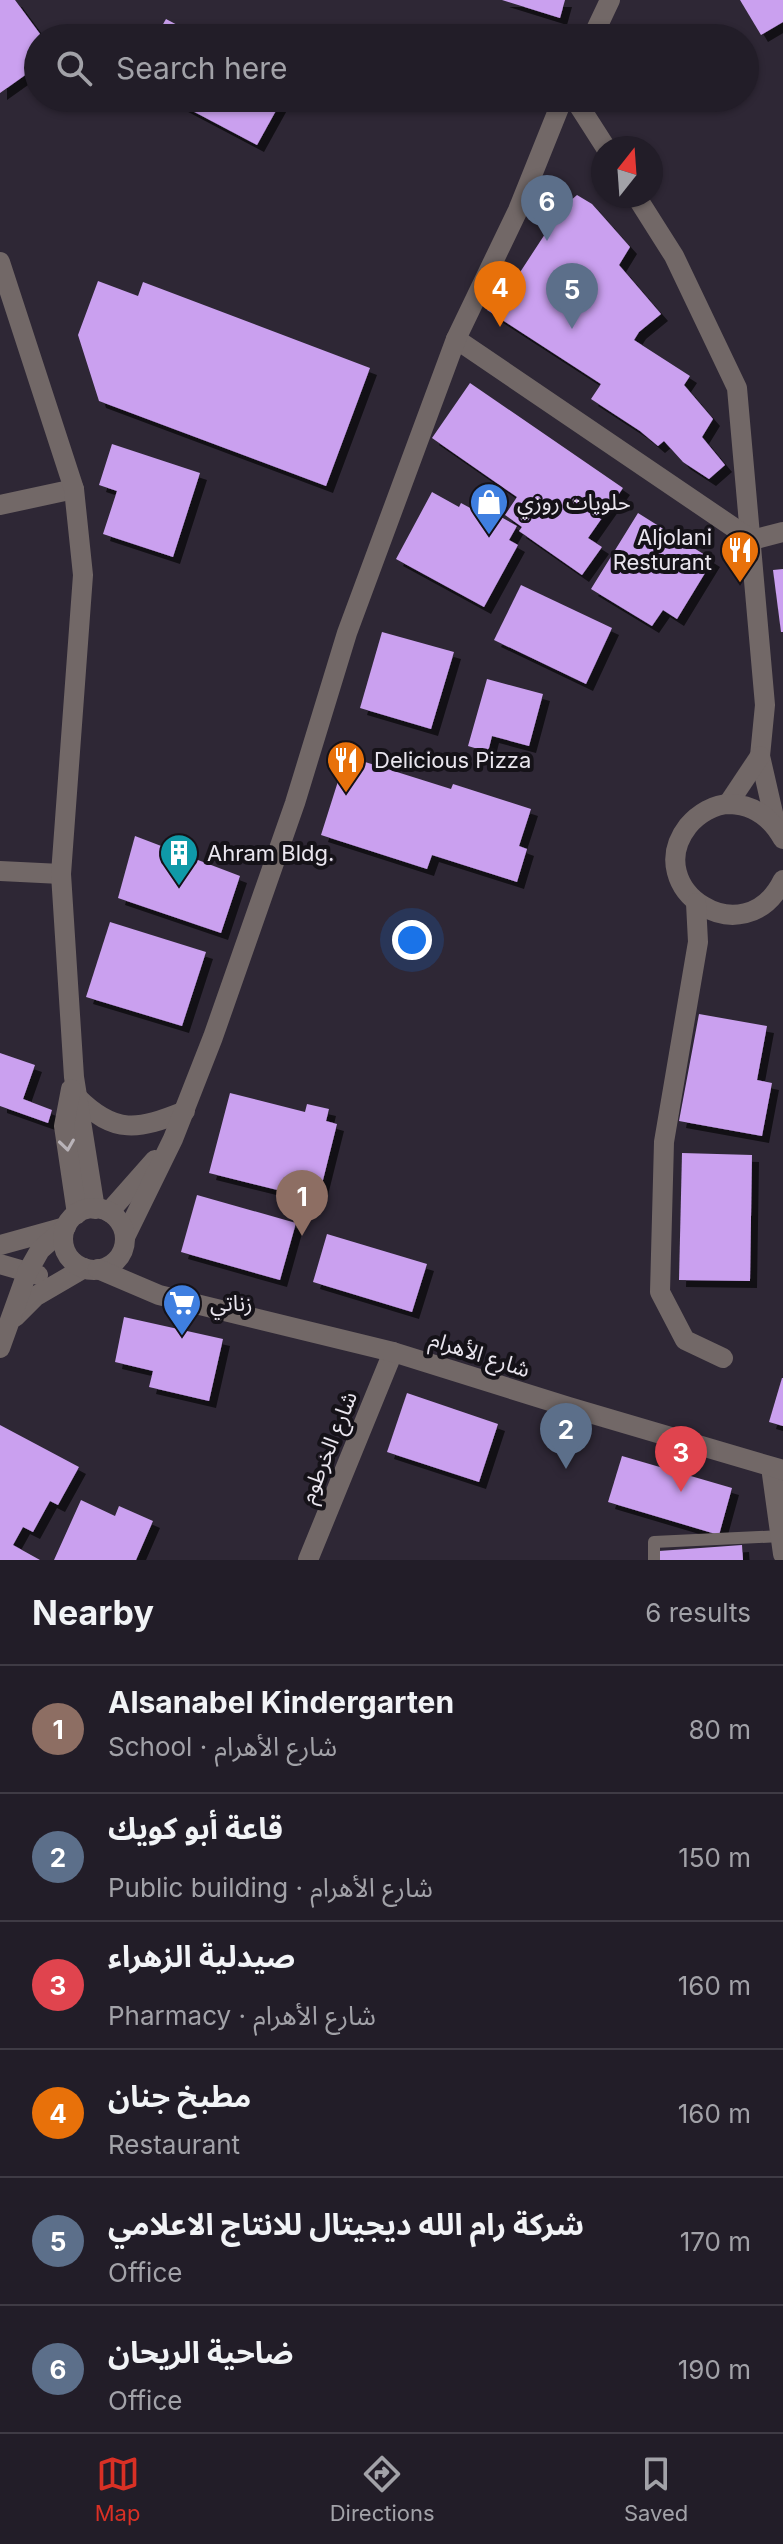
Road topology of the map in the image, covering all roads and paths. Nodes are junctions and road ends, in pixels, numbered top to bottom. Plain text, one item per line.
1 (610, 0) edge
2 (599, 24) edge
3 (557, 112) edge
4 (583, 112) edge
5 (598, 136) edge
6 (644, 208) edge
7 (0, 262) edge
8 (456, 339) junction
9 (74, 489) junction
10 (0, 505) edge
11 (783, 532) edge
12 (752, 540) junction
13 (760, 756) junction
14 (728, 804) junction
15 (779, 833) edge
16 (0, 871) edge
17 (61, 874) junction
18 (783, 880) edge
19 (696, 903) junction
20 (730, 916) junction
21 (698, 942) junction
22 (75, 1087) junction
23 (185, 1111) junction
24 (173, 1139) junction
25 (87, 1216) junction
26 (124, 1243) junction
27 (0, 1245) edge
28 (0, 1264) edge
29 (83, 1272) junction
30 (27, 1273) junction
31 (159, 1295) junction
32 (12, 1320) junction
33 (0, 1348) edge
34 (393, 1352) junction
35 (723, 1358) dead end
36 (777, 1469) edge
37 (782, 1545) edge
38 (308, 1560) edge
39 (654, 1560) edge

1 - 2 street
3 - 8 street
4 - 5 street
6 - 12 street
7 - 9 street
8 - 12 street
8 - 23 street
9 - 10 street
9 - 17 street
11 - 12 street
12 - 13 street
13 - 14 street
13 - 15 street
14 - 15 street
14 - 19 street
16 - 17 street
17 - 22 street
18 - 20 street
19 - 20 street
19 - 21 street
20 - 21 street
21 - 35 street
22 - 23 street
22 - 25 street
23 - 24 street
24 - 25 street
24 - 26 street
25 - 26 street
25 - 27 street
25 - 29 street
25 - 30 street
26 - 29 street
26 - 31 street
28 - 30 street, شارع الأهرام
29 - 30 street, شارع الأهرام
29 - 31 street, شارع الأهرام
29 - 32 street
30 - 32 street
31 - 34 street, شارع الأهرام
32 - 33 street
34 - 36 street, شارع الأهرام
34 - 38 street, شارع الخرطوم
36 - 37 street
37 - 39 lane

